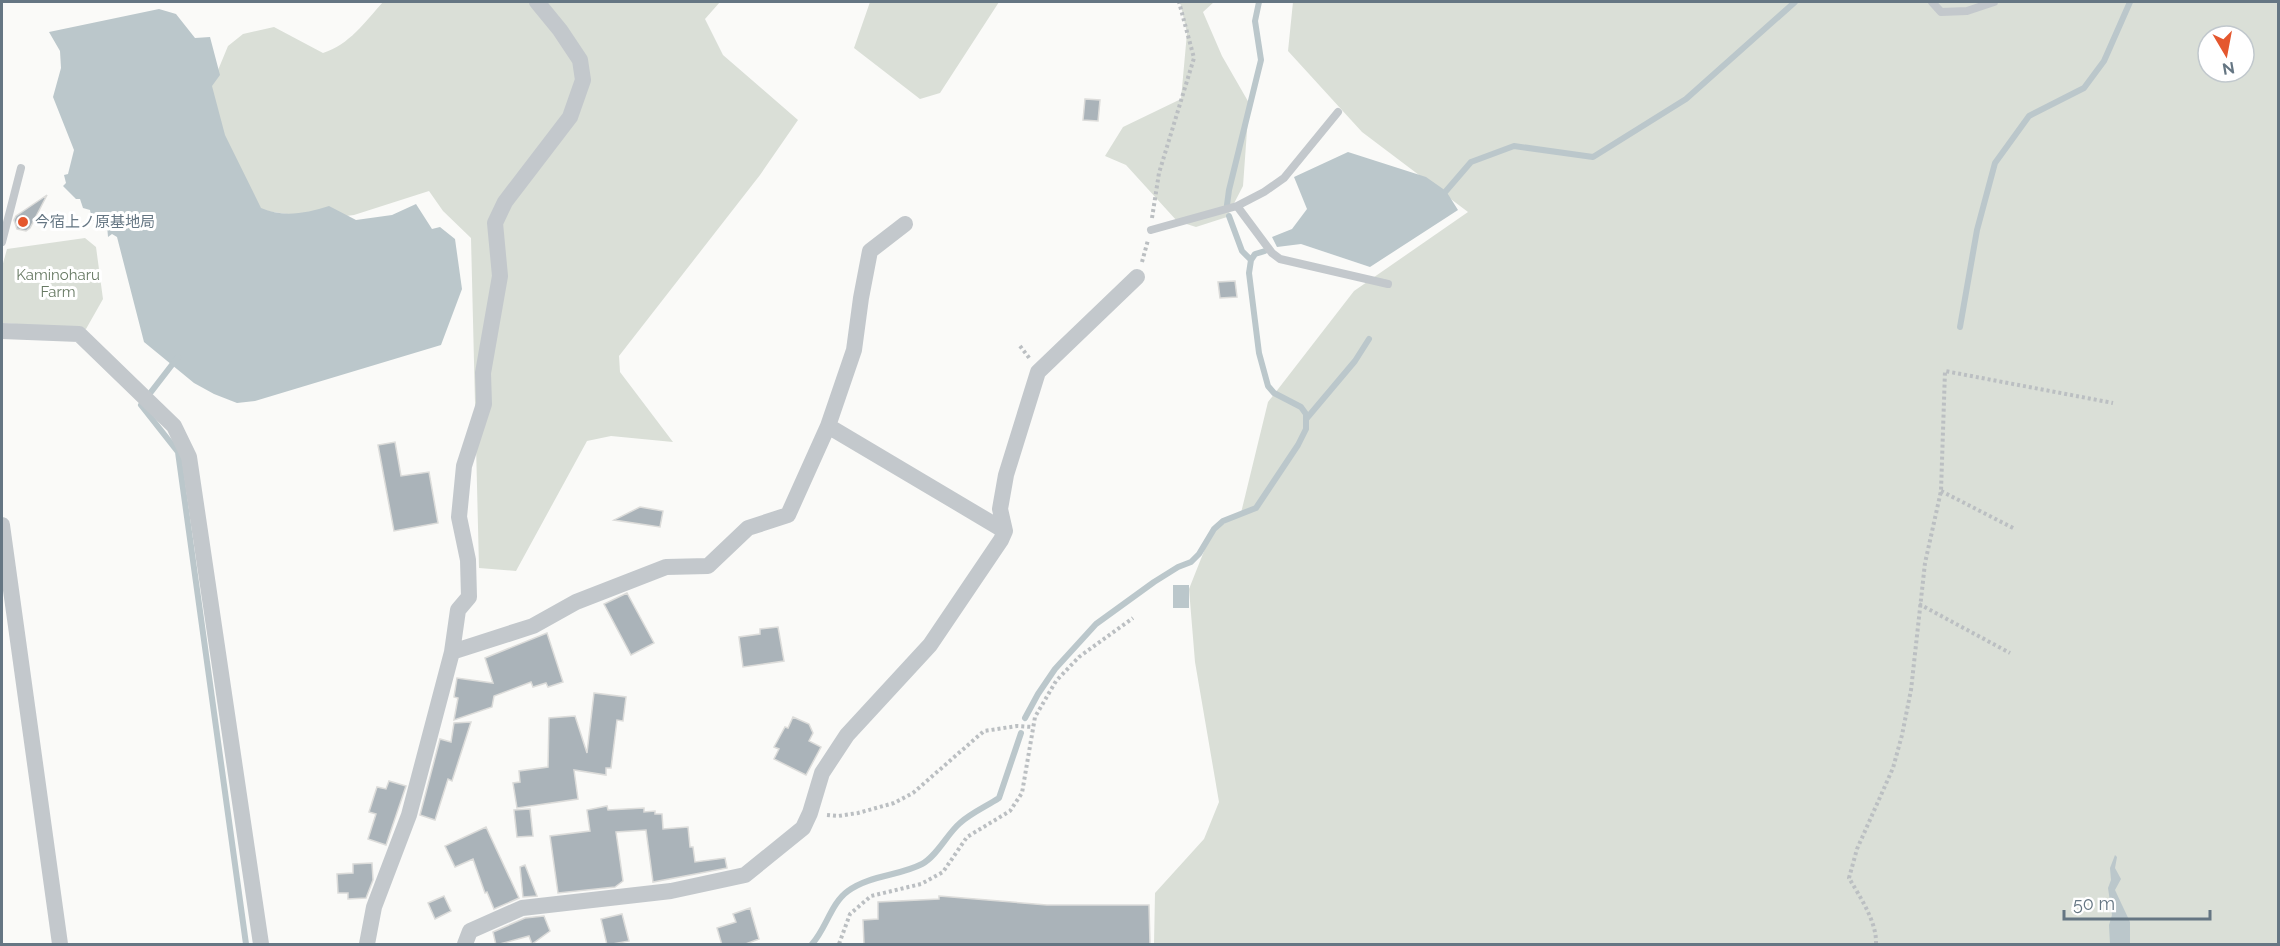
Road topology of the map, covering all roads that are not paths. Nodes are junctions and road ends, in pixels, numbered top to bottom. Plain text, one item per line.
1 (537, 2) edge
2 (1932, 2) edge
3 (1994, 2) edge
4 (1338, 112) dead end
5 (21, 168) dead end
6 (1237, 206) junction
7 (905, 224) dead end
8 (1150, 230) road end
9 (2, 242) edge
10 (1137, 277) road end
11 (1388, 284) dead end
12 (2, 331) edge
13 (828, 426) junction
14 (2, 525) edge
15 (1005, 531) junction
16 (452, 652) junction
17 (60, 945) edge
18 (261, 945) edge
19 (366, 945) edge
20 (465, 945) edge

1 - 16 street
2 - 3 lane
4 - 6 lane
5 - 9 lane
6 - 8 lane
6 - 11 lane
7 - 13 street
10 - 15 street
12 - 18 street
13 - 15 street
13 - 16 street
14 - 17 street
15 - 20 street
16 - 19 street

